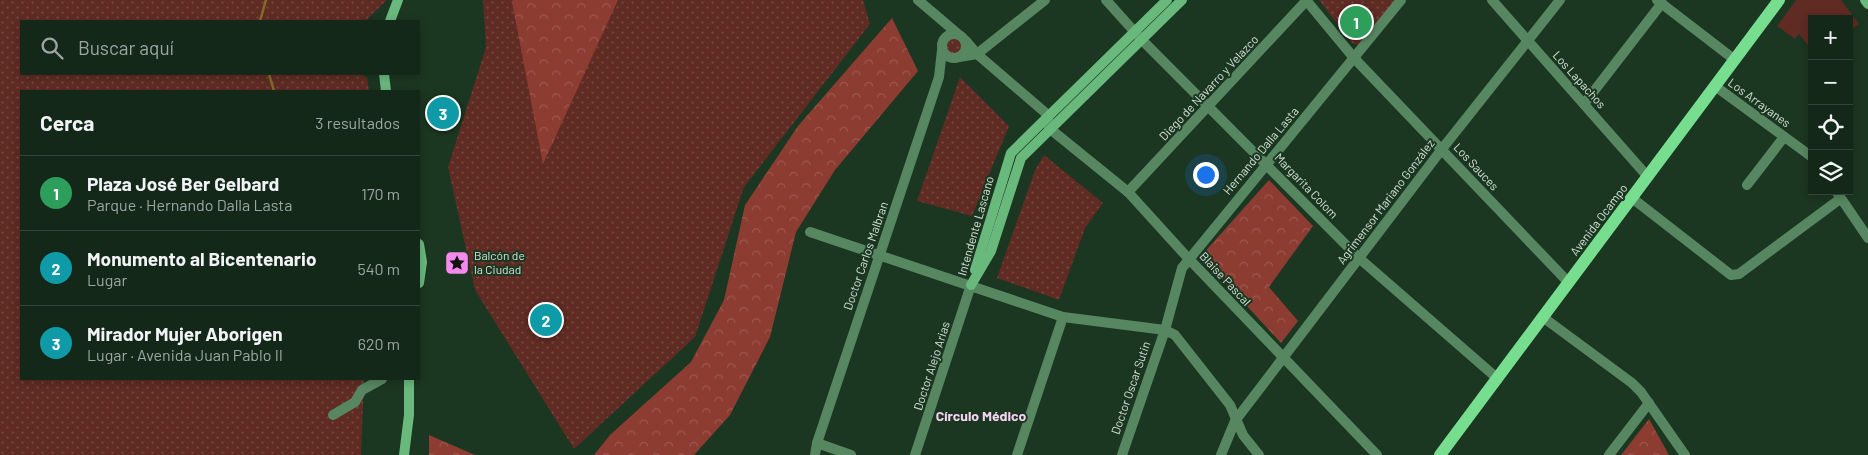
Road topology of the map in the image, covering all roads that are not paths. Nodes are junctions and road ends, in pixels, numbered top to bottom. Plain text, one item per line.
1 (398, 0) edge
2 (918, 0) edge
3 (1045, 0) edge
4 (1106, 0) edge
5 (1167, 0) edge
6 (1182, 0) edge
7 (1307, 0) edge
8 (1401, 0) edge
9 (1492, 0) edge
10 (1560, 0) edge
11 (1779, 0) edge
12 (1865, 0) edge
13 (1660, 2) edge
14 (1868, 4) edge
15 (936, 16) junction
16 (390, 20) edge
17 (1138, 35) junction
18 (962, 38) junction
19 (1528, 41) junction
20 (942, 46) junction
21 (977, 54) junction
22 (956, 58) junction
23 (1354, 58) junction
24 (1735, 60) junction
25 (384, 75) edge
26 (939, 77) junction
27 (1715, 86) junction
28 (386, 90) edge
29 (1584, 104) junction
30 (1209, 106) junction
31 (1048, 115) junction
32 (1049, 128) junction
33 (1784, 137) junction
34 (1442, 149) junction
35 (1808, 154) edge
36 (1267, 164) junction
37 (1648, 177) junction
38 (1747, 185) dead end
39 (1128, 192) junction
40 (1838, 195) edge
41 (1632, 198) junction
42 (810, 232) dead end
43 (1868, 238) edge
44 (420, 250) edge
45 (880, 256) junction
46 (1188, 258) junction
47 (1359, 258) junction
48 (420, 276) edge
49 (1569, 283) junction
50 (971, 285) junction
51 (1063, 317) junction
52 (1544, 318) junction
53 (1164, 330) junction
54 (1283, 358) junction
55 (1498, 378) junction
56 (380, 380) edge
57 (409, 380) edge
58 (1649, 403) junction
59 (332, 416) dead end
60 (1235, 421) junction
61 (816, 443) junction
62 (404, 455) edge
63 (815, 455) edge
64 (851, 455) edge
65 (915, 455) edge
66 (1017, 455) edge
67 (1122, 455) edge
68 (1221, 455) edge
69 (1259, 455) edge
70 (1377, 455) edge
71 (1440, 455) edge
72 (1609, 455) edge
73 (1685, 455) edge

1 - 16 main road
2 - 15 street
3 - 21 street
4 - 17 street, Margarita Colom
5 - 17 main road, Intendente Lascano
6 - 17 main road, Intendente Lascano
7 - 23 street, Los Sauces
7 - 30 street, Diego de Navarro y Velazco
8 - 23 street, Hernando Dalla Lasta
9 - 19 street, Los Lapachos
10 - 19 street, Agrimensor Mariano González
11 - 24 main road, Avenida Ocampo
12 - 14 main road
13 - 24 street
13 - 29 street
15 - 18 street
15 - 20 street, Doctor Carlos Malbran
17 - 30 street, Margarita Colom
17 - 31 main road, Intendente Lascano
17 - 32 main road, Intendente Lascano
18 - 20 street
18 - 21 street
18 - 22 street
19 - 29 street, Los Lapachos
19 - 34 street, Agrimensor Mariano González
20 - 22 street
20 - 26 street, Doctor Carlos Malbran
21 - 22 street
21 - 31 street
22 - 26 street, Doctor Carlos Malbran
23 - 34 street, Los Sauces
23 - 36 street, Hernando Dalla Lasta
24 - 27 main road, Avenida Ocampo
25 - 28 main road
26 - 45 street, Doctor Carlos Malbran
27 - 33 street, Los Arrayanes
27 - 37 main road, Avenida Ocampo
29 - 37 street, Los Lapachos
30 - 36 street, Margarita Colom
30 - 39 street, Diego de Navarro y Velazco
31 - 32 street
31 - 50 main road, Intendente Lascano
32 - 39 street, Blaise Pascal
32 - 50 main road, Intendente Lascano
33 - 35 street, Los Arrayanes
33 - 38 street
34 - 47 street, Agrimensor Mariano González
34 - 49 street, Los Sauces
36 - 46 street, Hernando Dalla Lasta
36 - 47 street, Margarita Colom
37 - 41 main road, Avenida Ocampo
39 - 46 street, Blaise Pascal
40 - 41 street
40 - 43 street
41 - 49 main road, Avenida Ocampo
42 - 45 street
44 - 48 main road
45 - 50 street
45 - 61 street, Doctor Carlos Malbran
46 - 53 street, Hernando Dalla Lasta
46 - 54 street, Blaise Pascal
47 - 54 street, Agrimensor Mariano González
47 - 55 street, Margarita Colom
49 - 52 main road, Avenida Ocampo
50 - 51 street
50 - 65 street, Doctor Alejo Arias
51 - 53 street
51 - 66 street
52 - 55 main road, Avenida Ocampo
52 - 58 street
53 - 60 street
53 - 67 street, Doctor Oscar Sutin
54 - 60 street, Agrimensor Mariano González
54 - 70 street, Blaise Pascal
55 - 71 main road, Avenida Ocampo
56 - 59 street
57 - 62 main road
58 - 72 street
58 - 73 street
60 - 68 street, Agrimensor Mariano González
60 - 69 street
61 - 63 street, Doctor Carlos Malbran
61 - 64 street

